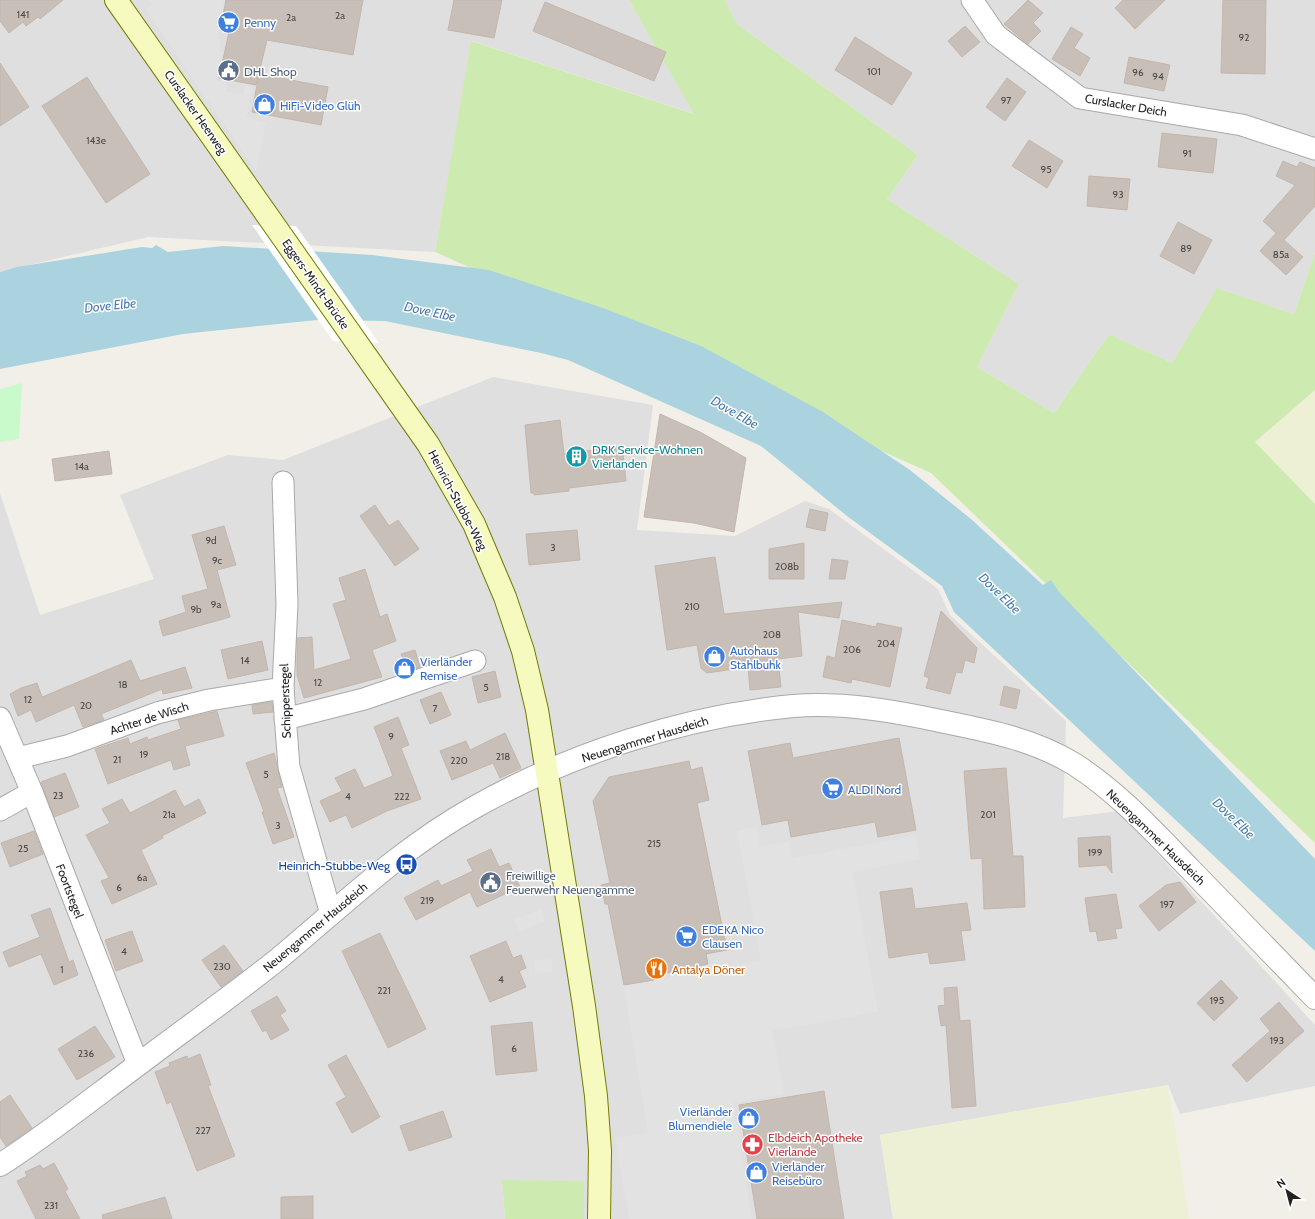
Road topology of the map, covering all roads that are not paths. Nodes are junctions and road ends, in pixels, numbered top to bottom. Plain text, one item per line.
1 (116, 0) edge
2 (972, 0) edge
3 (1315, 149) edge
4 (275, 225) joint
5 (357, 342) joint
6 (283, 482) dead end
7 (475, 661) dead end
8 (283, 688) junction
9 (0, 718) edge
10 (285, 720) junction
11 (18, 758) junction
12 (547, 772) junction
13 (32, 792) junction
14 (0, 810) edge
15 (331, 914) junction
16 (1315, 998) edge
17 (138, 1064) junction
18 (1, 1162) edge
19 (600, 1219) edge

1 - 4 main road, Curslacker Heerweg
2 - 3 street, Curslacker Deich
4 - 5 main road, Eggers-Mindt-Brücke
5 - 12 main road, Heinrich-Stubbe-Weg
6 - 8 street, Schipperstegel
7 - 10 street
8 - 10 street, Schipperstegel
8 - 11 street, Achter de Wisch
9 - 11 street, Foortstegel
10 - 15 street, Schipperstegel
11 - 13 street, Foortstegel
12 - 15 street, Neuengammer Hausdeich
12 - 16 street, Neuengammer Hausdeich
12 - 19 main road, Heinrich-Stubbe-Weg
13 - 14 street
13 - 17 street, Foortstegel
15 - 17 street, Neuengammer Hausdeich
17 - 18 street, Neuengammer Hausdeich

